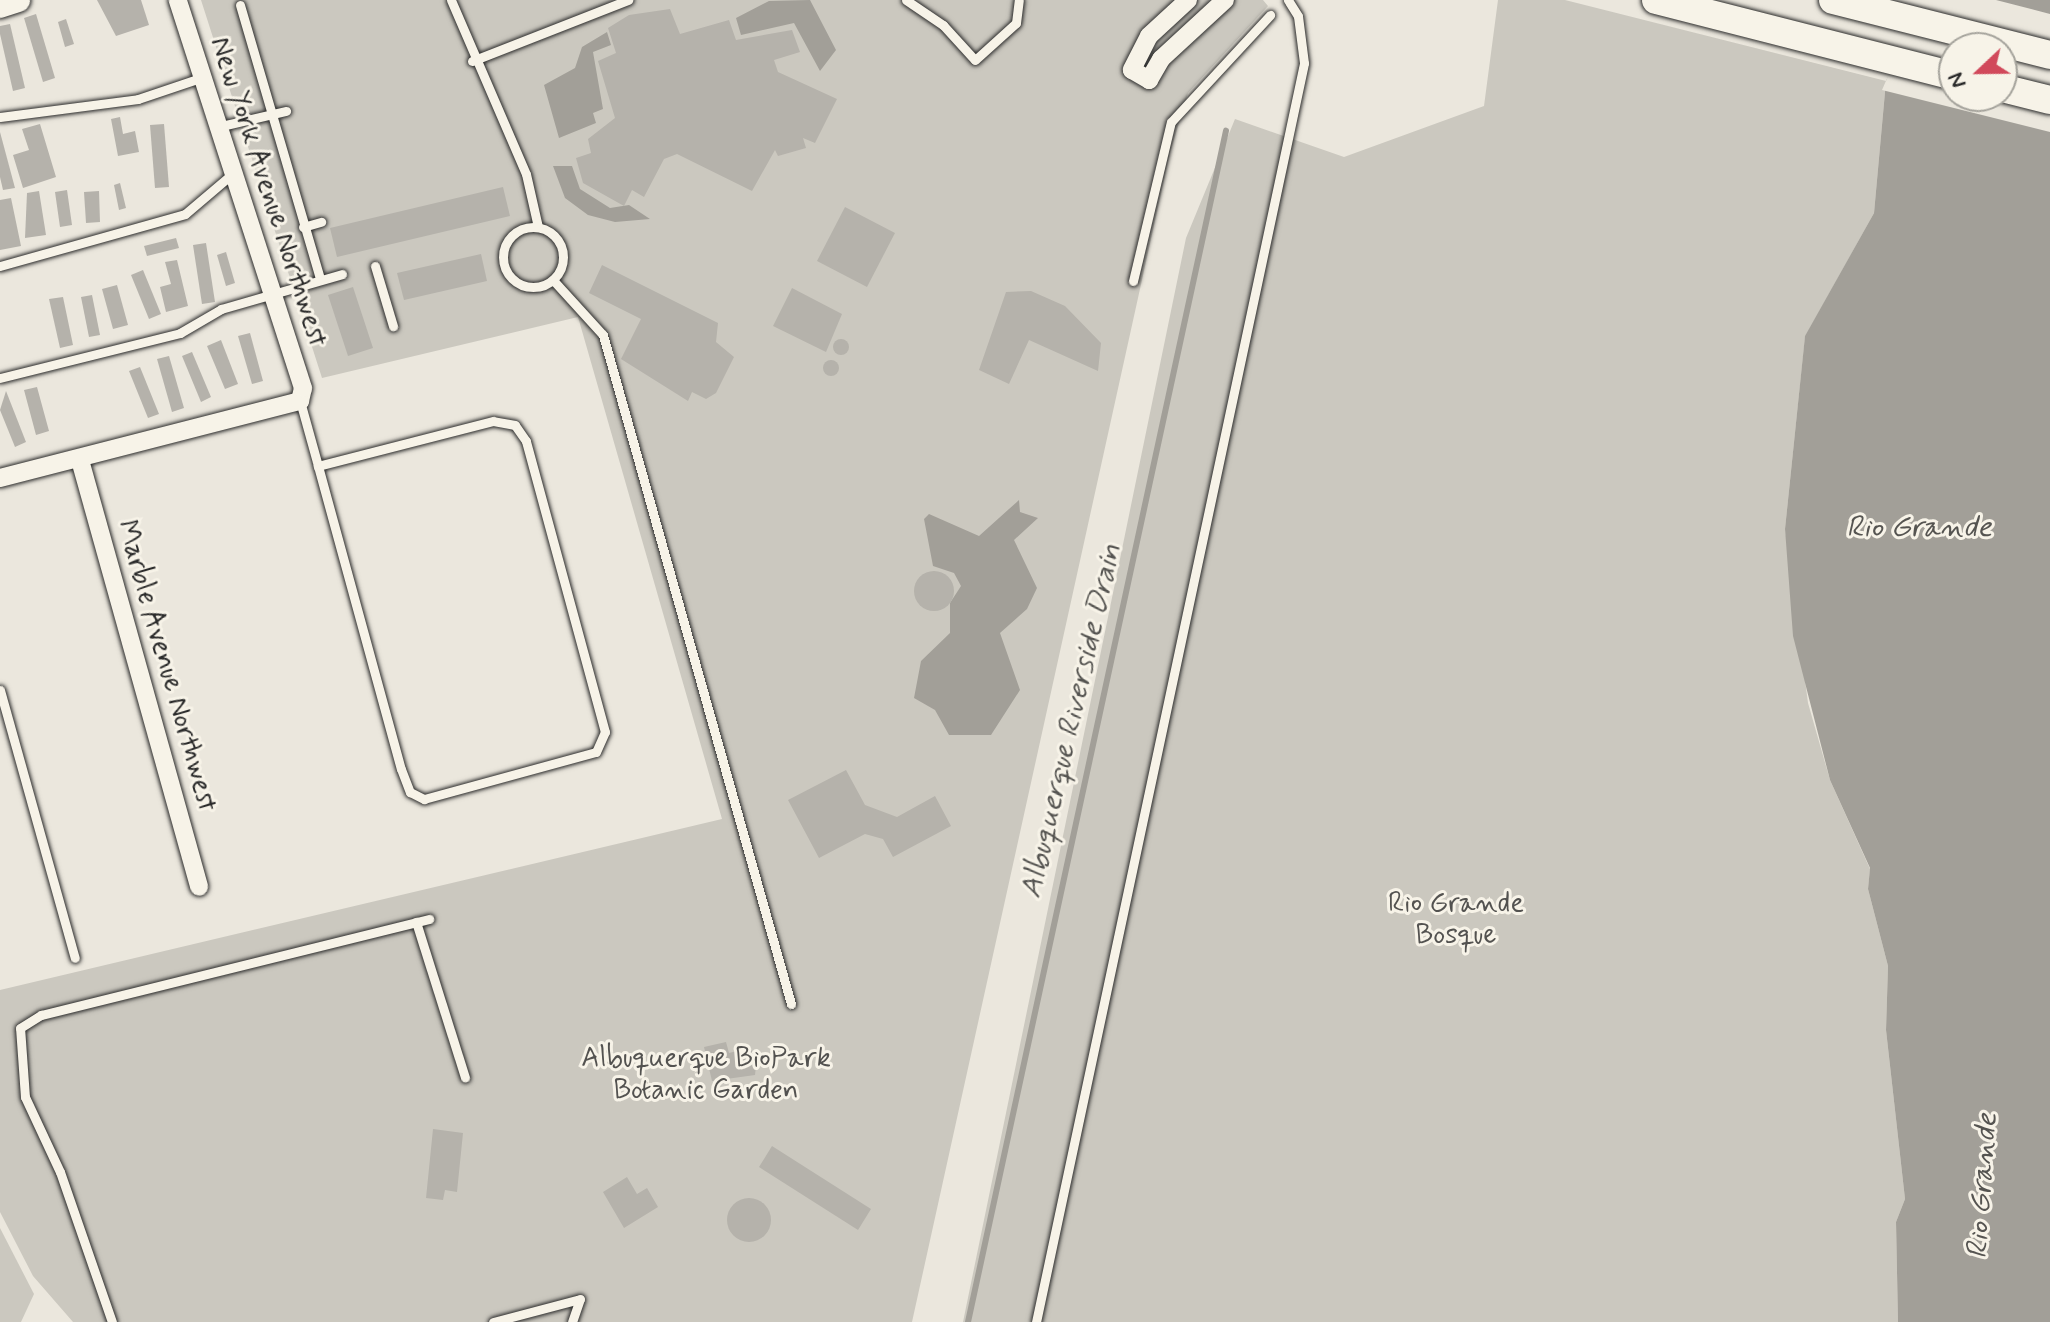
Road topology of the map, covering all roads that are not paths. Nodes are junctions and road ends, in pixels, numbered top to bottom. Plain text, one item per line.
1 (18, 0) edge
2 (178, 0) edge
3 (451, 0) edge
4 (628, 0) edge
5 (906, 0) edge
6 (1019, 0) edge
7 (1188, 0) edge
8 (1225, 0) edge
9 (1288, 0) edge
10 (1656, 0) edge
11 (1833, 0) edge
12 (240, 5) dead end
13 (0, 6) edge
14 (1270, 15) dead end
15 (2050, 55) edge
16 (472, 61) junction
17 (1938, 72) edge
18 (200, 78) junction
19 (2018, 92) edge
20 (2050, 100) edge
21 (286, 111) dead end
22 (269, 116) junction
23 (0, 117) edge
24 (217, 127) junction
25 (232, 174) junction
26 (321, 222) dead end
27 (303, 227) junction
28 (538, 227) junction
29 (0, 266) edge
30 (375, 266) dead end
31 (342, 274) dead end
32 (320, 279) junction
33 (553, 280) junction
34 (1133, 281) dead end
35 (272, 294) junction
36 (393, 326) dead end
37 (0, 378) edge
38 (300, 401) junction
39 (80, 460) junction
40 (318, 466) junction
41 (0, 478) edge
42 (0, 690) edge
43 (199, 887) dead end
44 (429, 919) dead end
45 (416, 922) junction
46 (75, 958) dead end
47 (791, 1004) dead end
48 (465, 1077) dead end
49 (112, 1322) edge
50 (493, 1322) edge
51 (572, 1322) edge
52 (1036, 1322) edge

1 - 13 street
2 - 18 street, New York Avenue Northwest
3 - 16 lane
4 - 16 lane
5 - 6 lane
7 - 8 street
9 - 52 lane
10 - 17 main road
11 - 15 main road
12 - 22 lane
14 - 34 lane
16 - 28 lane
18 - 23 lane
18 - 24 street, New York Avenue Northwest
19 - 20 main road
21 - 22 lane
22 - 24 lane
22 - 27 lane
24 - 25 street, New York Avenue Northwest
25 - 29 lane
25 - 35 street, New York Avenue Northwest
26 - 27 lane
27 - 32 lane
28 - 33 lane
28 - 33 lane
30 - 36 lane
31 - 32 lane
32 - 35 lane
33 - 47 lane
35 - 37 lane
35 - 38 street, New York Avenue Northwest
38 - 39 street
38 - 40 lane
39 - 41 street
39 - 43 street, Marble Avenue Northwest
40 - 40 lane
42 - 46 lane
44 - 45 lane
45 - 48 lane
45 - 49 lane
50 - 51 lane

